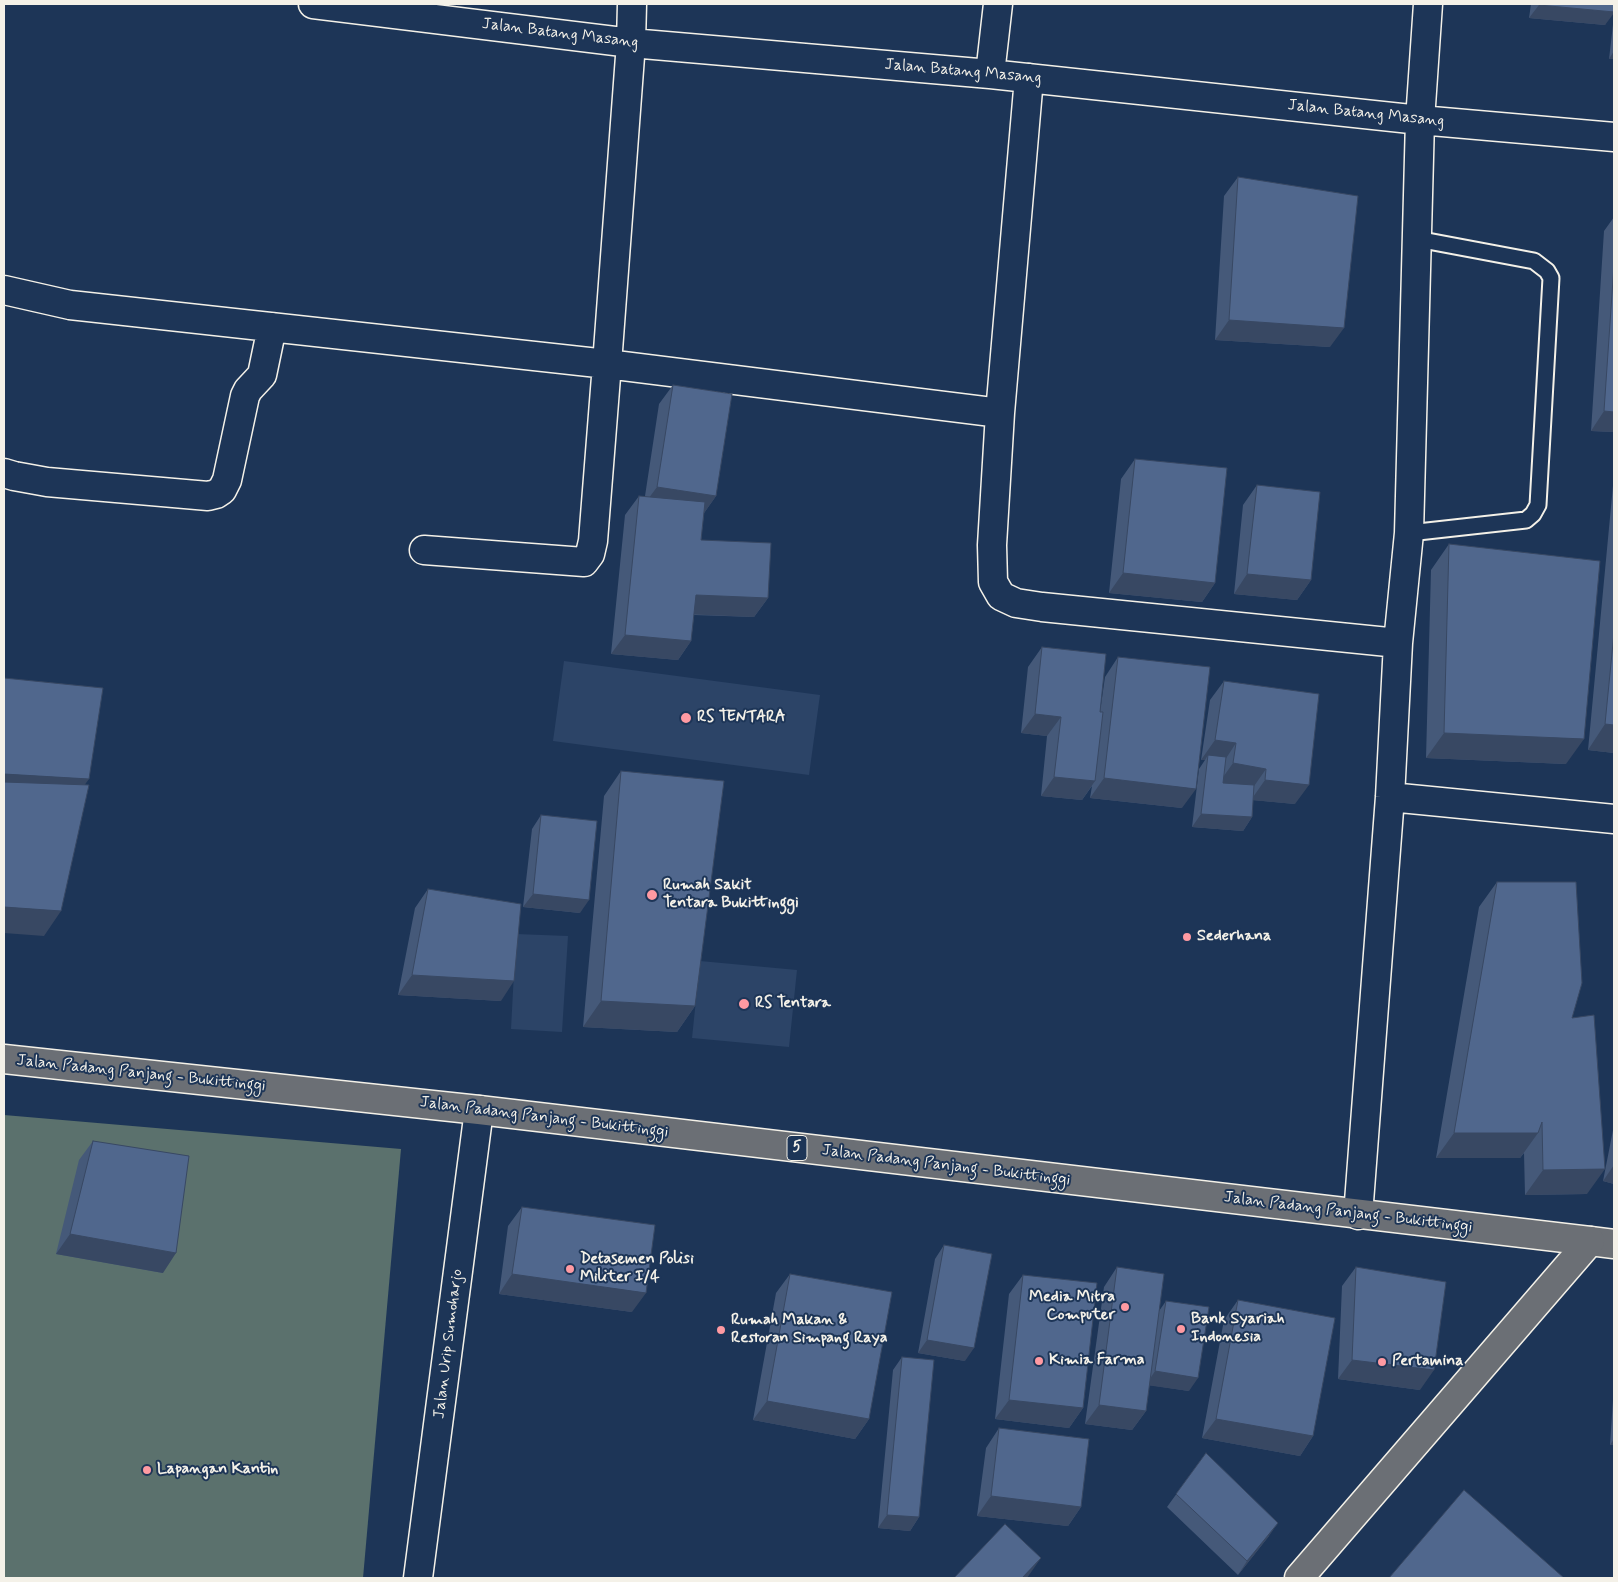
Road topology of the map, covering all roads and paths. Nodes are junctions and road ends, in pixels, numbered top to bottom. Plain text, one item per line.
1 (313, 4) edge
2 (632, 4) edge
3 (998, 4) edge
4 (1428, 4) edge
5 (631, 43) junction
6 (990, 74) junction
7 (1029, 78) junction
8 (1420, 120) junction
9 (1614, 137) edge
10 (1417, 239) junction
11 (4, 290) edge
12 (272, 327) junction
13 (607, 364) junction
14 (1000, 413) junction
15 (4, 473) edge
16 (1409, 533) junction
17 (424, 550) dead end
18 (1398, 643) junction
19 (1390, 798) junction
20 (1614, 819) edge
21 (4, 1059) edge
22 (479, 1110) junction
23 (1358, 1215) junction
24 (1602, 1242) edge
25 (418, 1578) edge
26 (1299, 1578) edge

1 - 5 street, Jalan Batang Masang
2 - 5 street
3 - 6 street
4 - 8 street
5 - 6 street, Jalan Batang Masang
5 - 13 street
6 - 7 street, Jalan Batang Masang
7 - 8 street, Jalan Batang Masang
7 - 14 street
8 - 9 street, Jalan Batang Masang
8 - 10 street
10 - 16 street
10 - 16 lane
11 - 12 street
12 - 13 street
12 - 15 street
13 - 14 street
13 - 17 street
14 - 18 street
16 - 18 street
18 - 19 street
19 - 20 street
19 - 23 street
21 - 22 highway, Jalan Padang Panjang - Bukittinggi / 5
22 - 23 highway, Jalan Padang Panjang - Bukittinggi / 5
22 - 25 street, Jalan Urip Sumoharjo
23 - 24 highway, Jalan Padang Panjang - Bukittinggi / 5
24 - 26 highway

